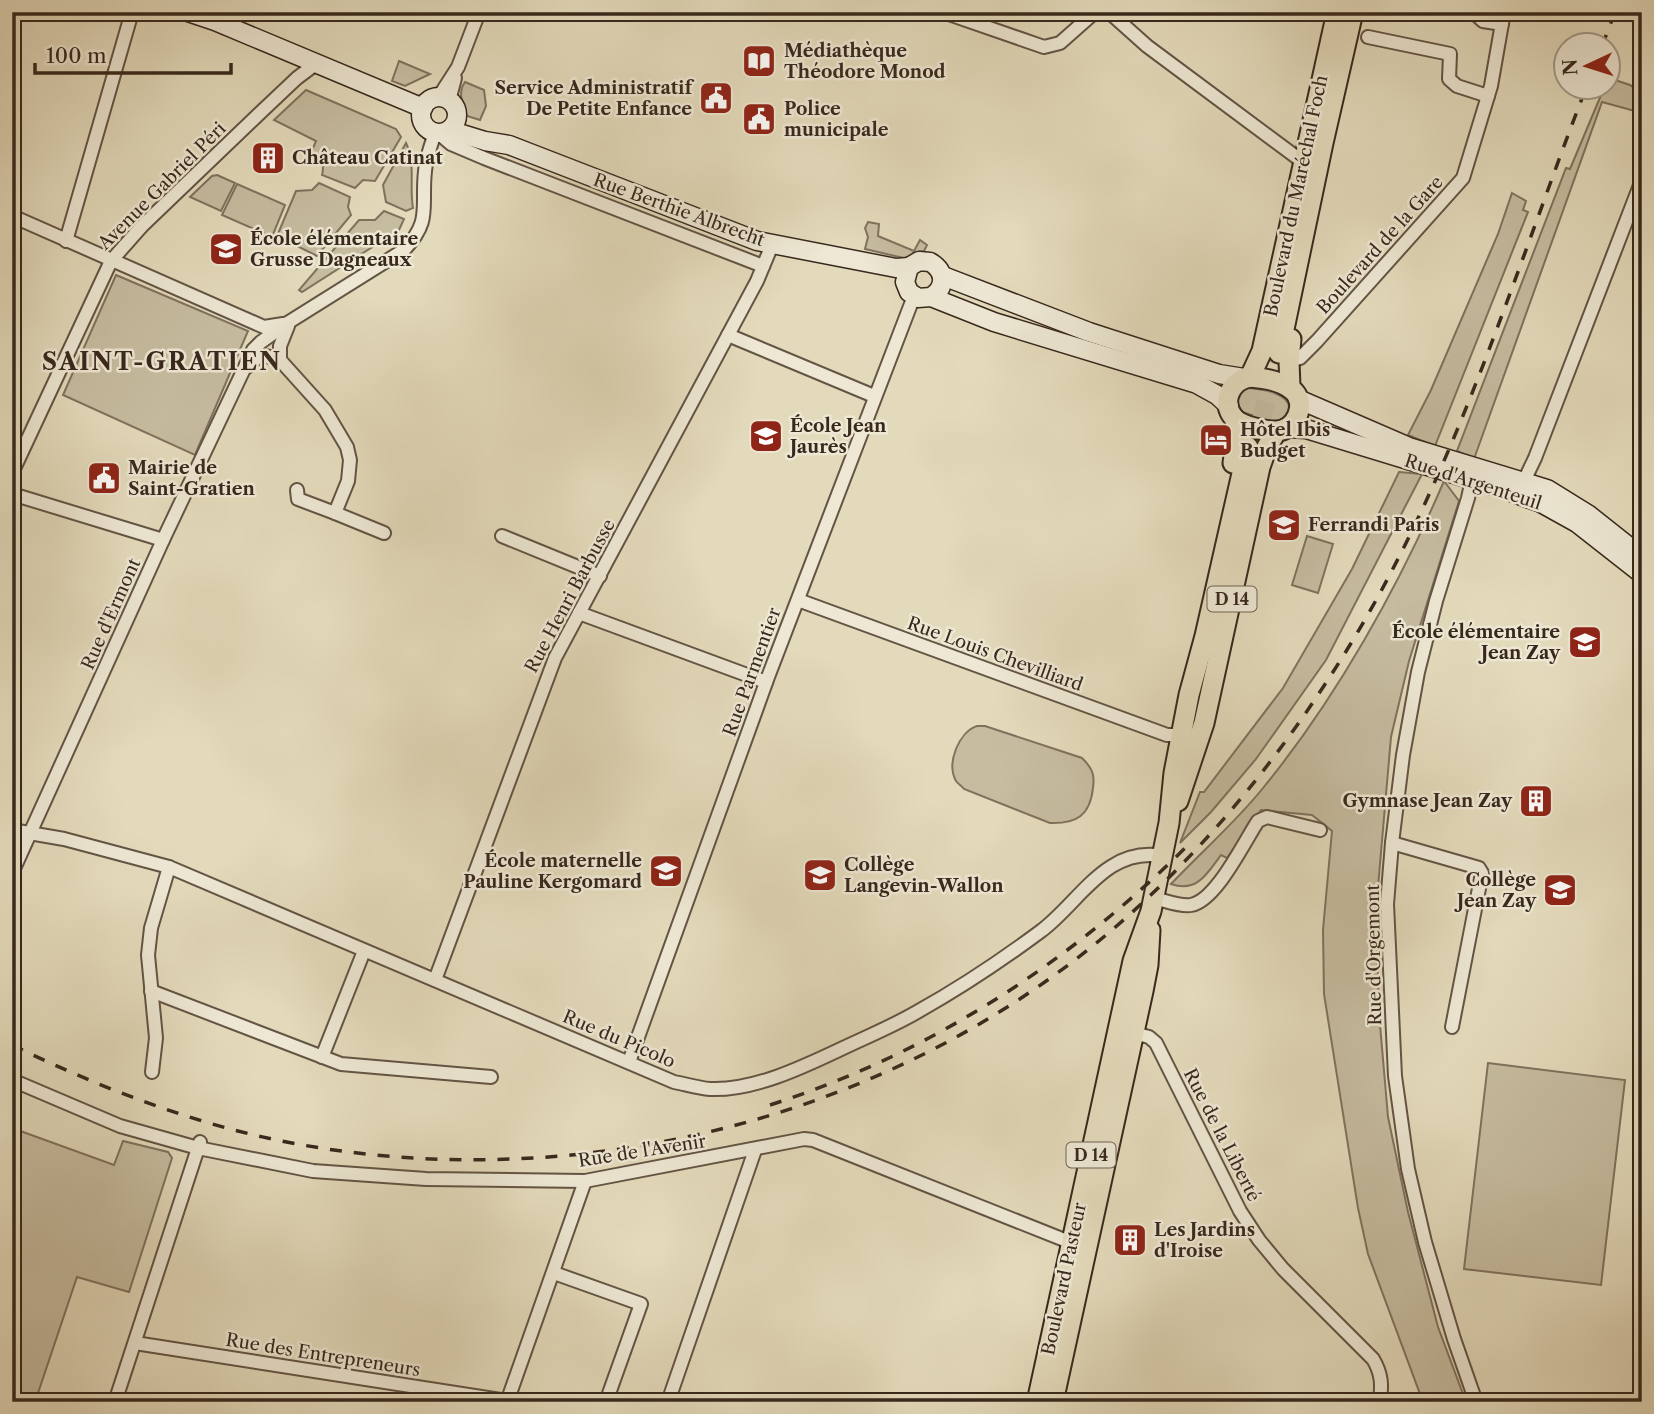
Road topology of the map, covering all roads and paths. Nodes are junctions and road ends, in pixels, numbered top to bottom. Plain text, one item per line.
1 (13, 12) edge
2 (132, 12) edge
3 (188, 12) edge
4 (479, 12) edge
5 (943, 12) edge
6 (1095, 12) edge
7 (1109, 12) edge
8 (1337, 12) edge
9 (1353, 12) edge
10 (1473, 12) edge
11 (1503, 18) edge
12 (12, 21) edge
13 (1368, 37) dead end
14 (317, 63) junction
15 (1488, 96) junction
16 (422, 108) junction
17 (444, 119) junction
18 (1303, 162) junction
19 (1642, 180) edge
20 (12, 216) edge
21 (66, 241) junction
22 (772, 245) junction
23 (111, 261) junction
24 (763, 266) junction
25 (903, 270) junction
26 (943, 276) junction
27 (922, 297) junction
28 (1029, 308) junction
29 (289, 322) junction
30 (728, 335) junction
31 (1065, 344) junction
32 (1280, 356) junction
33 (280, 360) junction
34 (244, 370) junction
35 (1247, 377) junction
36 (1294, 393) junction
37 (874, 396) junction
38 (1232, 413) junction
39 (1281, 430) junction
40 (12, 473) edge
41 (1472, 473) junction
42 (1524, 481) junction
43 (1503, 489) junction
44 (297, 491) dead end
45 (12, 494) edge
46 (335, 513) junction
47 (384, 533) dead end
48 (502, 536) dead end
49 (163, 540) junction
50 (1642, 557) edge
51 (1642, 573) edge
52 (600, 576) junction
53 (798, 600) junction
54 (579, 613) junction
55 (766, 682) junction
56 (1191, 688) junction
57 (1181, 735) junction
58 (1191, 767) junction
59 (1169, 823) junction
60 (12, 830) edge
61 (1320, 830) dead end
62 (32, 834) junction
63 (1392, 843) junction
64 (1162, 856) junction
65 (169, 867) junction
66 (12, 873) edge
67 (1152, 904) junction
68 (364, 951) junction
69 (435, 980) junction
70 (151, 991) junction
71 (1452, 1027) dead end
72 (1126, 1031) junction
73 (322, 1057) junction
74 (629, 1062) junction
75 (152, 1072) dead end
76 (491, 1077) dead end
77 (12, 1080) edge
78 (199, 1145) junction
79 (755, 1150) junction
80 (585, 1181) junction
81 (1072, 1243) junction
82 (554, 1273) junction
83 (135, 1343) junction
84 (507, 1401) edge
85 (115, 1402) edge
86 (606, 1402) edge
87 (668, 1402) edge
88 (1037, 1402) edge
89 (1052, 1402) edge
90 (1380, 1402) edge
91 (1476, 1402) edge

1 - 12 street
2 - 21 street
3 - 14 street
4 - 17 street, Rue d'Ermont
5 - 6 street
7 - 18 street
8 - 18 main road, Boulevard du Maréchal Foch
8 - 32 main road, Boulevard du Maréchal Foch
9 - 32 main road, Boulevard du Maréchal Foch
10 - 11 street
11 - 15 street, Boulevard de la Gare
13 - 15 street
14 - 16 street
14 - 23 street, Avenue Gabriel Péri
15 - 32 street, Boulevard de la Gare
16 - 17 street
16 - 17 street
17 - 22 street, Rue Berthie Albrecht
17 - 24 street, Rue Berthie Albrecht
17 - 29 street, Rue d'Ermont
18 - 35 main road, Boulevard du Maréchal Foch
19 - 42 street
20 - 21 street
21 - 23 street
22 - 24 street, Rue Henri Barbusse
22 - 25 street, Rue Berthie Albrecht
23 - 29 street
23 - 40 street, Avenue Gabriel Péri
24 - 30 street, Rue Henri Barbusse
25 - 26 street, Rue Berthie Albrecht
25 - 27 street
26 - 27 street
26 - 28 street, Rue Berthie Albrecht
27 - 31 street, Rue Berthie Albrecht
27 - 37 street, Rue Parmentier
28 - 31 street, Rue Berthie Albrecht
28 - 35 street, Rue Berthie Albrecht
29 - 33 street
29 - 34 street, Rue d'Ermont
30 - 37 street
30 - 52 street, Rue Henri Barbusse
31 - 38 street, Rue Berthie Albrecht
32 - 36 main road, Boulevard du Maréchal Foch
33 - 34 street
33 - 46 street
34 - 49 street, Rue d'Ermont
35 - 36 main road
35 - 38 main road
36 - 39 main road
36 - 41 street, Rue d'Argenteuil
37 - 53 street, Rue Parmentier
38 - 39 main road
38 - 56 main road, Boulevard Pasteur / D 14
39 - 41 street, Rue d'Argenteuil
39 - 58 main road, Boulevard Pasteur / D 14
41 - 42 street, Rue d'Argenteuil
41 - 43 street, Rue d'Argenteuil
41 - 63 street, Rue d'Orgemont
42 - 43 street
42 - 50 street, Rue d'Argenteuil
43 - 51 street, Rue d'Argenteuil
44 - 46 street
45 - 49 street
46 - 47 street
48 - 52 street
49 - 62 street, Rue d'Ermont
52 - 54 street, Rue Henri Barbusse
53 - 55 street, Rue Parmentier
53 - 57 street, Rue Louis Chevilliard
54 - 55 street
54 - 69 street, Rue Henri Barbusse
55 - 74 street, Rue Parmentier
56 - 57 main road, Boulevard Pasteur / D 14
56 - 58 main road, Boulevard Pasteur / D 14
57 - 59 main road, Boulevard Pasteur / D 14
58 - 59 main road, Boulevard Pasteur / D 14
59 - 64 main road, Boulevard Pasteur / D 14
60 - 62 street, Rue du Picolo
61 - 67 street
62 - 65 street, Rue du Picolo
62 - 66 street, Rue d'Ermont
63 - 71 street
63 - 91 street, Rue d'Orgemont
64 - 67 main road, Boulevard Pasteur / D 14
64 - 74 street, Rue du Picolo
65 - 68 street, Rue du Picolo
65 - 70 street
67 - 72 main road, Boulevard Pasteur / D 14
68 - 69 street, Rue du Picolo
68 - 73 street
69 - 74 street, Rue du Picolo
70 - 73 street
70 - 75 street
72 - 81 main road, Boulevard Pasteur / D 14
72 - 89 main road, Boulevard Pasteur / D 14
72 - 90 street, Rue de la Liberté
73 - 76 street
77 - 78 street, Rue de l'Avenir
78 - 80 street, Rue de l'Avenir
78 - 83 street
79 - 80 street, Rue de l'Avenir
79 - 81 street, Rue de l'Avenir
79 - 87 street
80 - 82 street
81 - 88 main road, Boulevard Pasteur / D 14
82 - 84 street
82 - 86 street
83 - 84 street, Rue des Entrepreneurs
83 - 85 street

